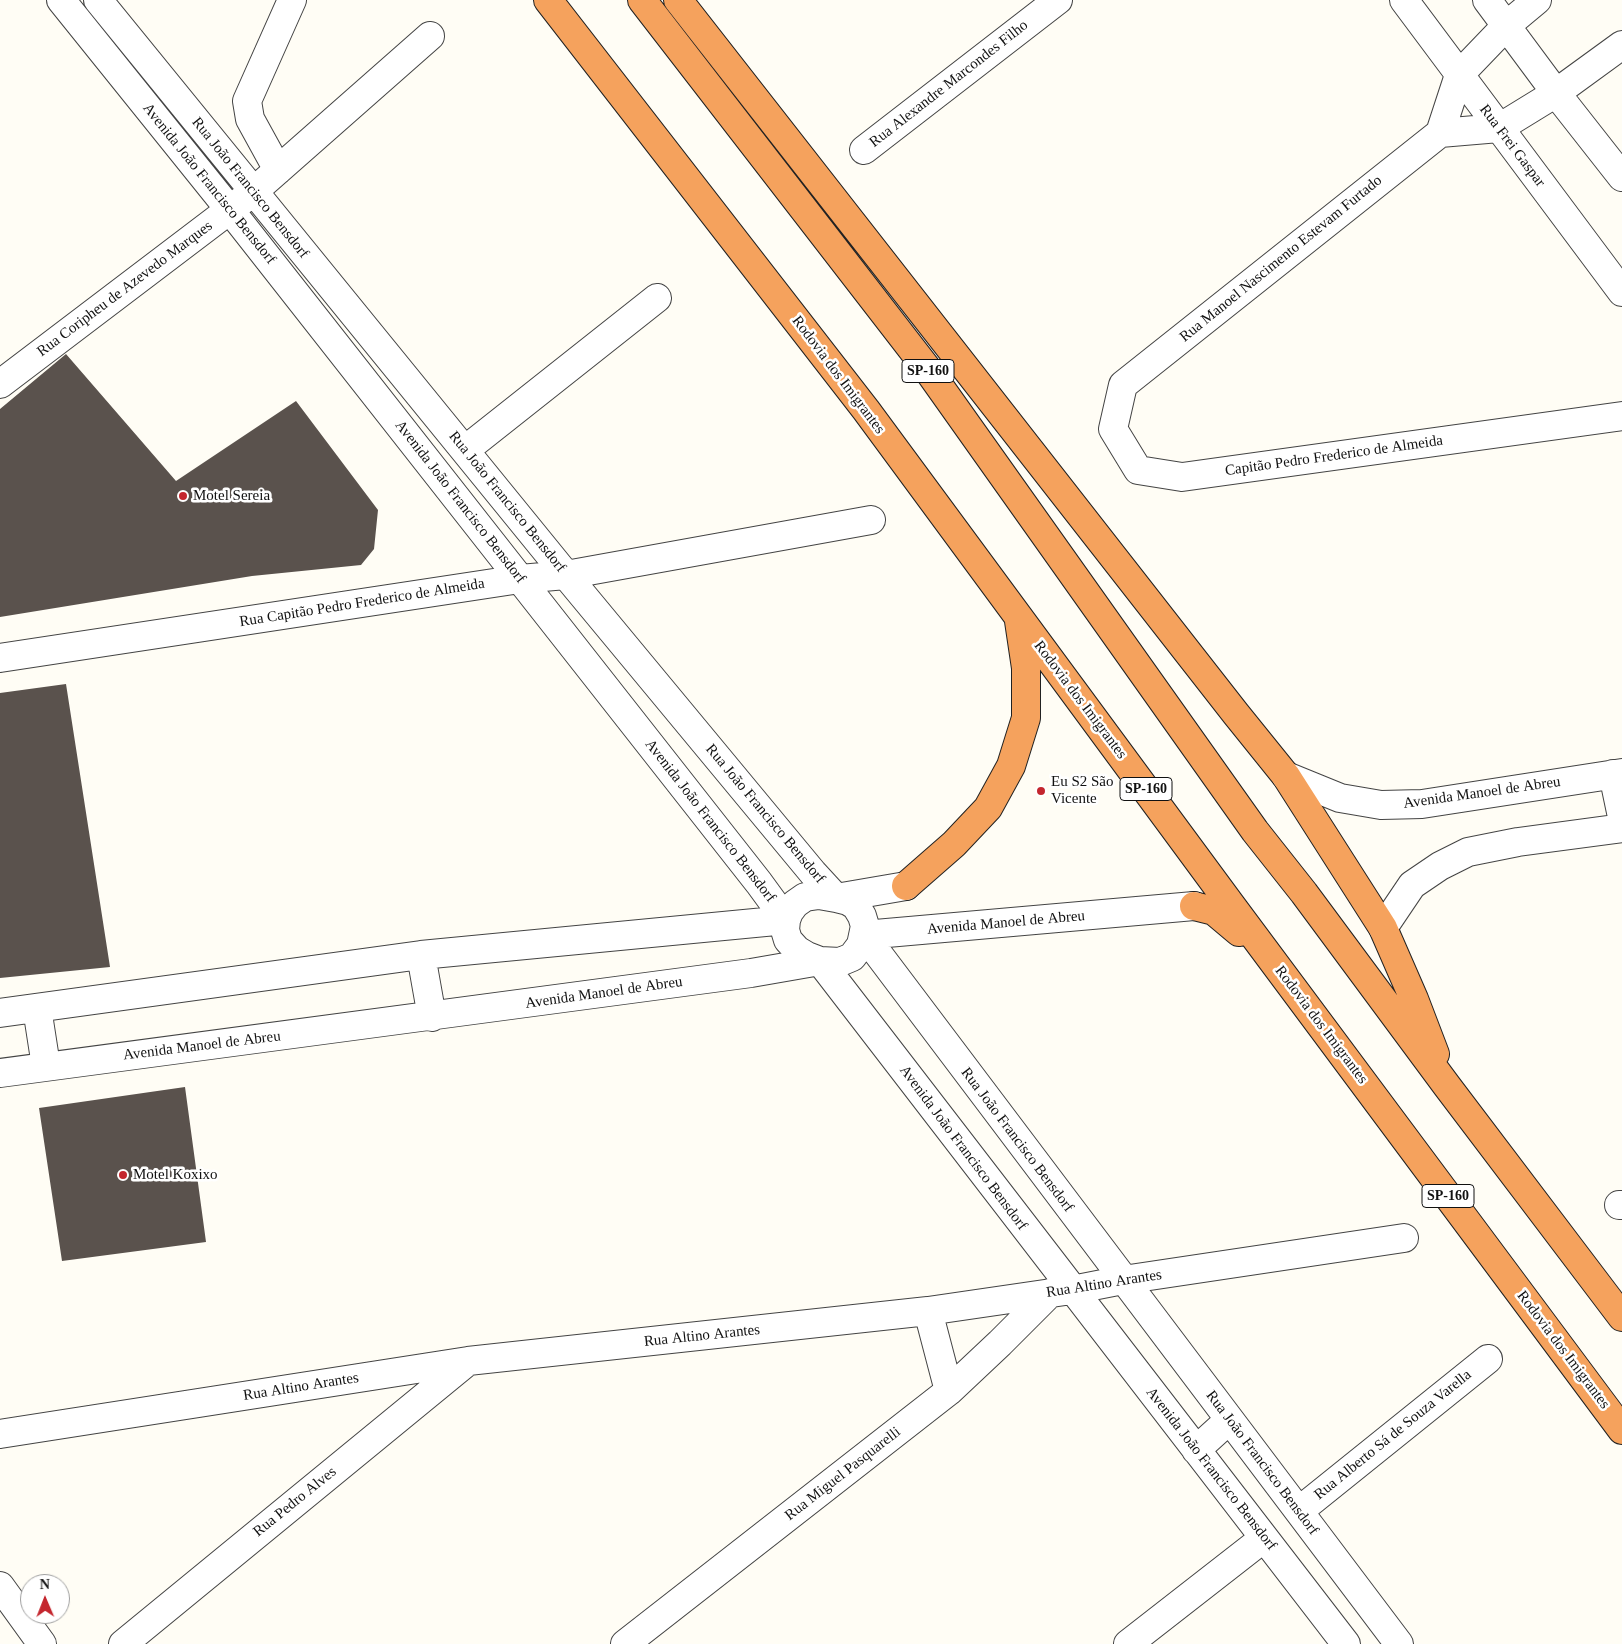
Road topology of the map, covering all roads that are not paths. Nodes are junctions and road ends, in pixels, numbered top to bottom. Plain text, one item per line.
1 (61, 0) edge
2 (98, 0) edge
3 (292, 0) edge
4 (548, 0) edge
5 (642, 0) edge
6 (678, 0) edge
7 (1058, 0) edge
8 (1404, 0) edge
9 (1487, 0) edge
10 (1537, 0) edge
11 (1507, 25) junction
12 (430, 36) dead end
13 (1622, 45) edge
14 (1459, 75) junction
15 (1556, 93) junction
16 (1499, 128) junction
17 (1440, 133) junction
18 (864, 150) dead end
19 (278, 170) junction
20 (1622, 177) edge
21 (253, 192) junction
22 (230, 210) junction
23 (1622, 292) edge
24 (657, 298) dead end
25 (0, 384) edge
26 (1123, 385) joint
27 (1622, 416) edge
28 (465, 450) junction
29 (871, 520) dead end
30 (566, 575) junction
31 (520, 579) junction
32 (1019, 617) junction
33 (0, 658) edge
34 (1618, 773) edge
35 (1286, 776) junction
36 (1622, 817) edge
37 (1622, 828) edge
38 (906, 886) joint
39 (836, 898) junction
40 (1194, 906) joint
41 (786, 920) junction
42 (1383, 928) junction
43 (934, 929) junction
44 (864, 935) junction
45 (421, 955) junction
46 (820, 961) junction
47 (1273, 962) junction
48 (895, 978) junction
49 (37, 1008) junction
50 (0, 1013) edge
51 (432, 1017) junction
52 (46, 1066) junction
53 (0, 1073) edge
54 (1447, 1086) junction
55 (1404, 1238) dead end
56 (1123, 1280) junction
57 (1061, 1291) junction
58 (928, 1311) junction
59 (1622, 1317) edge
60 (1488, 1359) dead end
61 (468, 1361) junction
62 (949, 1391) junction
63 (1229, 1420) junction
64 (1622, 1430) edge
65 (0, 1434) edge
66 (1196, 1450) junction
67 (1299, 1511) junction
68 (1264, 1538) junction
69 (0, 1586) edge
70 (42, 1644) edge
71 (123, 1644) edge
72 (625, 1644) edge
73 (1128, 1644) edge
74 (1346, 1644) edge
75 (1399, 1644) edge

1 - 22 street, Avenida João Francisco Bensdorf
2 - 21 street, Rua João Francisco Bensdorf
3 - 19 street
4 - 32 highway, Rodovia dos Imigrantes / SP-160
5 - 54 highway, SP-160
6 - 35 highway
7 - 18 street, Rua Alexandre Marcondes Filho
8 - 14 street, Rua Frei Gaspar
9 - 11 street
10 - 11 street
11 - 14 street
11 - 15 street
12 - 19 street, Rua Coripheu de Azevedo Marques
13 - 15 street
14 - 16 street, Rua Frei Gaspar
14 - 17 street
15 - 16 street
15 - 20 street
16 - 17 street
16 - 23 street, Rua Frei Gaspar
17 - 26 street, Rua Manoel Nascimento Estevam Furtado
19 - 21 street, Rua Coripheu de Azevedo Marques
21 - 22 street, Rua Coripheu de Azevedo Marques
21 - 28 street, Rua João Francisco Bensdorf
22 - 25 street, Rua Coripheu de Azevedo Marques
22 - 31 street, Avenida João Francisco Bensdorf
24 - 28 street
26 - 27 street, Capitão Pedro Frederico de Almeida
28 - 30 street, Rua João Francisco Bensdorf
29 - 30 street, Rua Capitão Pedro Frederico de Almeida
30 - 31 street, Rua Capitão Pedro Frederico de Almeida
30 - 39 street, Rua João Francisco Bensdorf
31 - 33 street, Rua Capitão Pedro Frederico de Almeida
31 - 41 street, Avenida João Francisco Bensdorf
32 - 38 highway
32 - 47 highway, Rodovia dos Imigrantes / SP-160
34 - 35 street, Avenida Manoel de Abreu
34 - 36 street
35 - 42 highway
37 - 42 street
38 - 39 street
39 - 41 street
39 - 44 street, Rua João Francisco Bensdorf
40 - 43 street, Avenida Manoel de Abreu
40 - 47 highway
41 - 45 street
41 - 46 street, Avenida João Francisco Bensdorf
42 - 54 highway
43 - 44 street, Avenida Manoel de Abreu
43 - 48 street
44 - 46 street, Avenida Manoel de Abreu
44 - 48 street, Rua João Francisco Bensdorf
45 - 49 street
45 - 51 street
46 - 51 street, Avenida Manoel de Abreu
46 - 57 street, Avenida João Francisco Bensdorf
47 - 64 highway, Rodovia dos Imigrantes / SP-160
48 - 56 street, Rua João Francisco Bensdorf
49 - 50 street
49 - 52 street
51 - 52 street, Avenida Manoel de Abreu
52 - 53 street, Avenida Manoel de Abreu
54 - 59 highway, SP-160
55 - 56 street, Rua Altino Arantes
56 - 57 street, Rua Altino Arantes
56 - 63 street, Rua João Francisco Bensdorf
57 - 58 street, Rua Altino Arantes
57 - 62 street, Rua Miguel Pasquarelli
57 - 66 street, Avenida João Francisco Bensdorf
58 - 61 street, Rua Altino Arantes
58 - 62 street
60 - 67 street, Rua Alberto Sá de Souza Varella
61 - 65 street, Rua Altino Arantes
61 - 71 street, Rua Pedro Alves
62 - 72 street, Rua Miguel Pasquarelli
63 - 66 street
63 - 67 street, Rua João Francisco Bensdorf
66 - 68 street, Avenida João Francisco Bensdorf
67 - 75 street, Rua João Francisco Bensdorf
68 - 73 street
68 - 74 street, Avenida João Francisco Bensdorf
69 - 70 street

